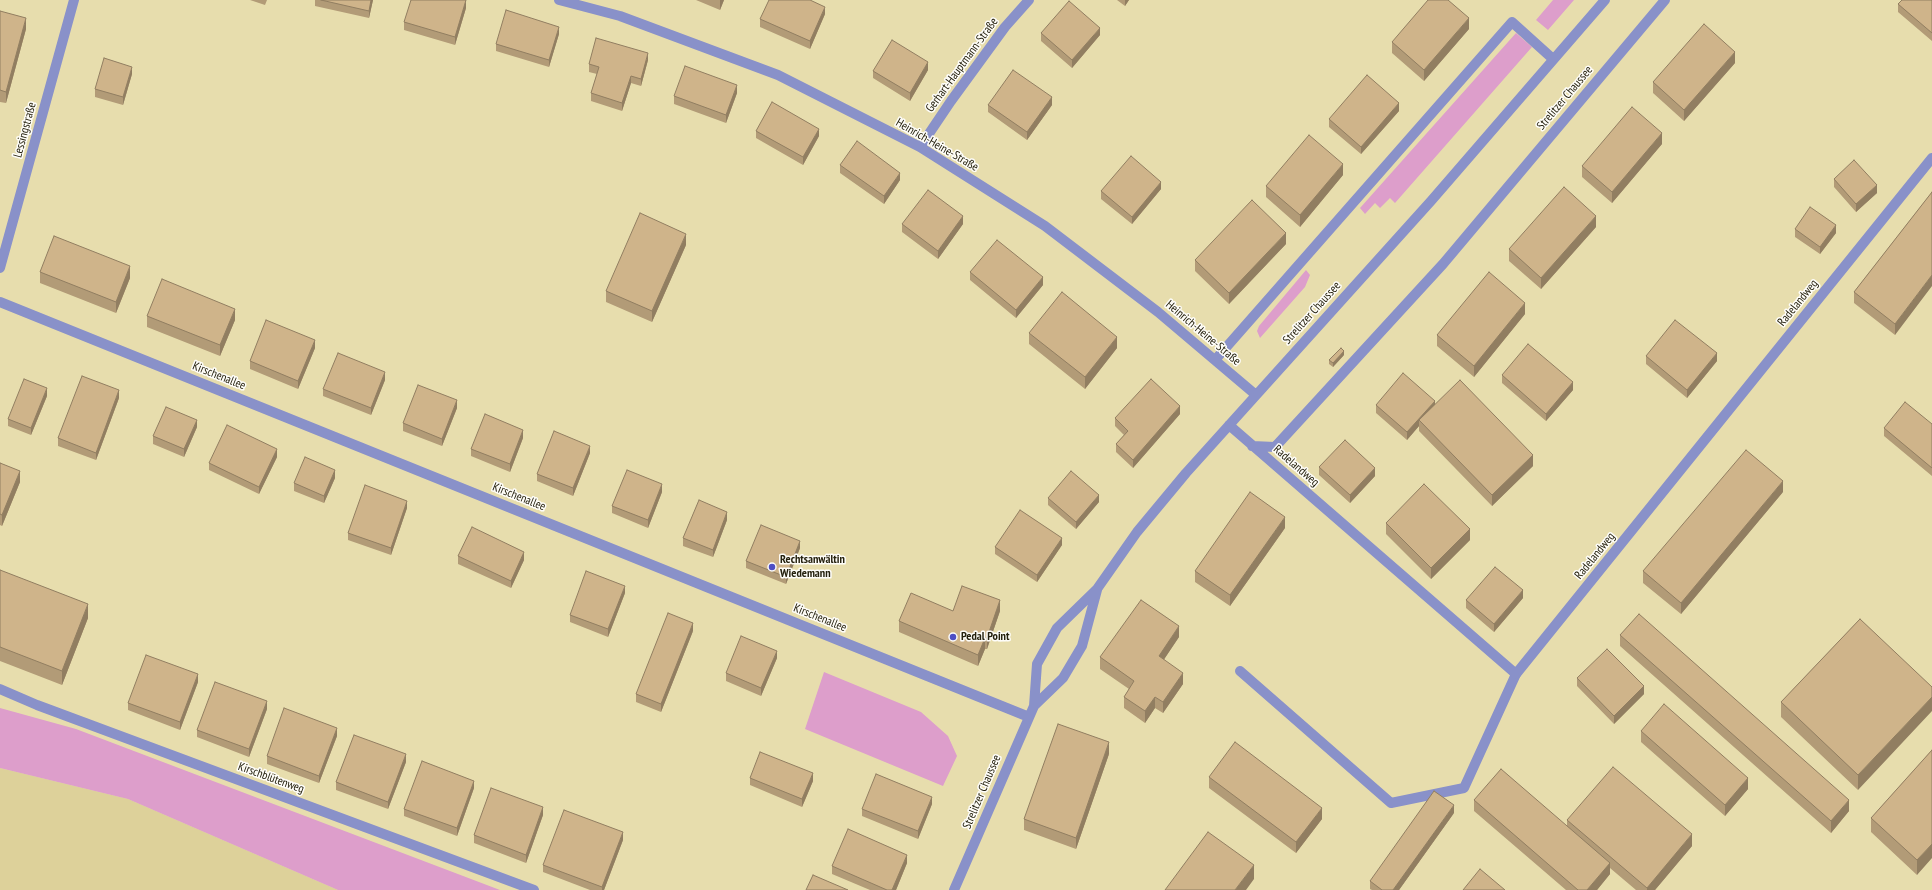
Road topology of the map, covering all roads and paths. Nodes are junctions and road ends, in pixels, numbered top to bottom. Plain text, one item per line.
1 (74, 0) edge
2 (559, 0) edge
3 (1029, 0) edge
4 (1605, 0) edge
5 (1665, 0) edge
6 (1553, 59) junction
7 (920, 147) junction
8 (1932, 158) edge
9 (0, 268) edge
10 (0, 302) edge
11 (1215, 360) junction
12 (1256, 395) junction
13 (1229, 425) junction
14 (1252, 446) junction
15 (1097, 589) junction
16 (1240, 671) dead end
17 (1516, 674) junction
18 (0, 689) edge
19 (1034, 706) junction
20 (1029, 717) junction
21 (534, 890) edge
22 (954, 890) edge

1 - 9 street, Lessingstraße
2 - 7 street, Heinrich-Heine-Straße
3 - 7 street, Gerhart-Hauptmann-Straße
4 - 6 street, Strelitzer Chaussee
5 - 14 street, Strelitzer Chaussee
6 - 11 street
6 - 12 street, Strelitzer Chaussee
7 - 11 street, Heinrich-Heine-Straße
8 - 17 street, Radelandweg
10 - 20 street, Kirschenallee
11 - 12 street, Heinrich-Heine-Straße
12 - 13 street, Strelitzer Chaussee
13 - 14 street, Radelandweg
13 - 15 street, Strelitzer Chaussee
14 - 17 street, Radelandweg
15 - 19 street, Strelitzer Chaussee
15 - 19 street, Strelitzer Chaussee
16 - 17 street
18 - 21 street, Kirschblütenweg
19 - 20 street, Strelitzer Chaussee
20 - 22 street, Strelitzer Chaussee

